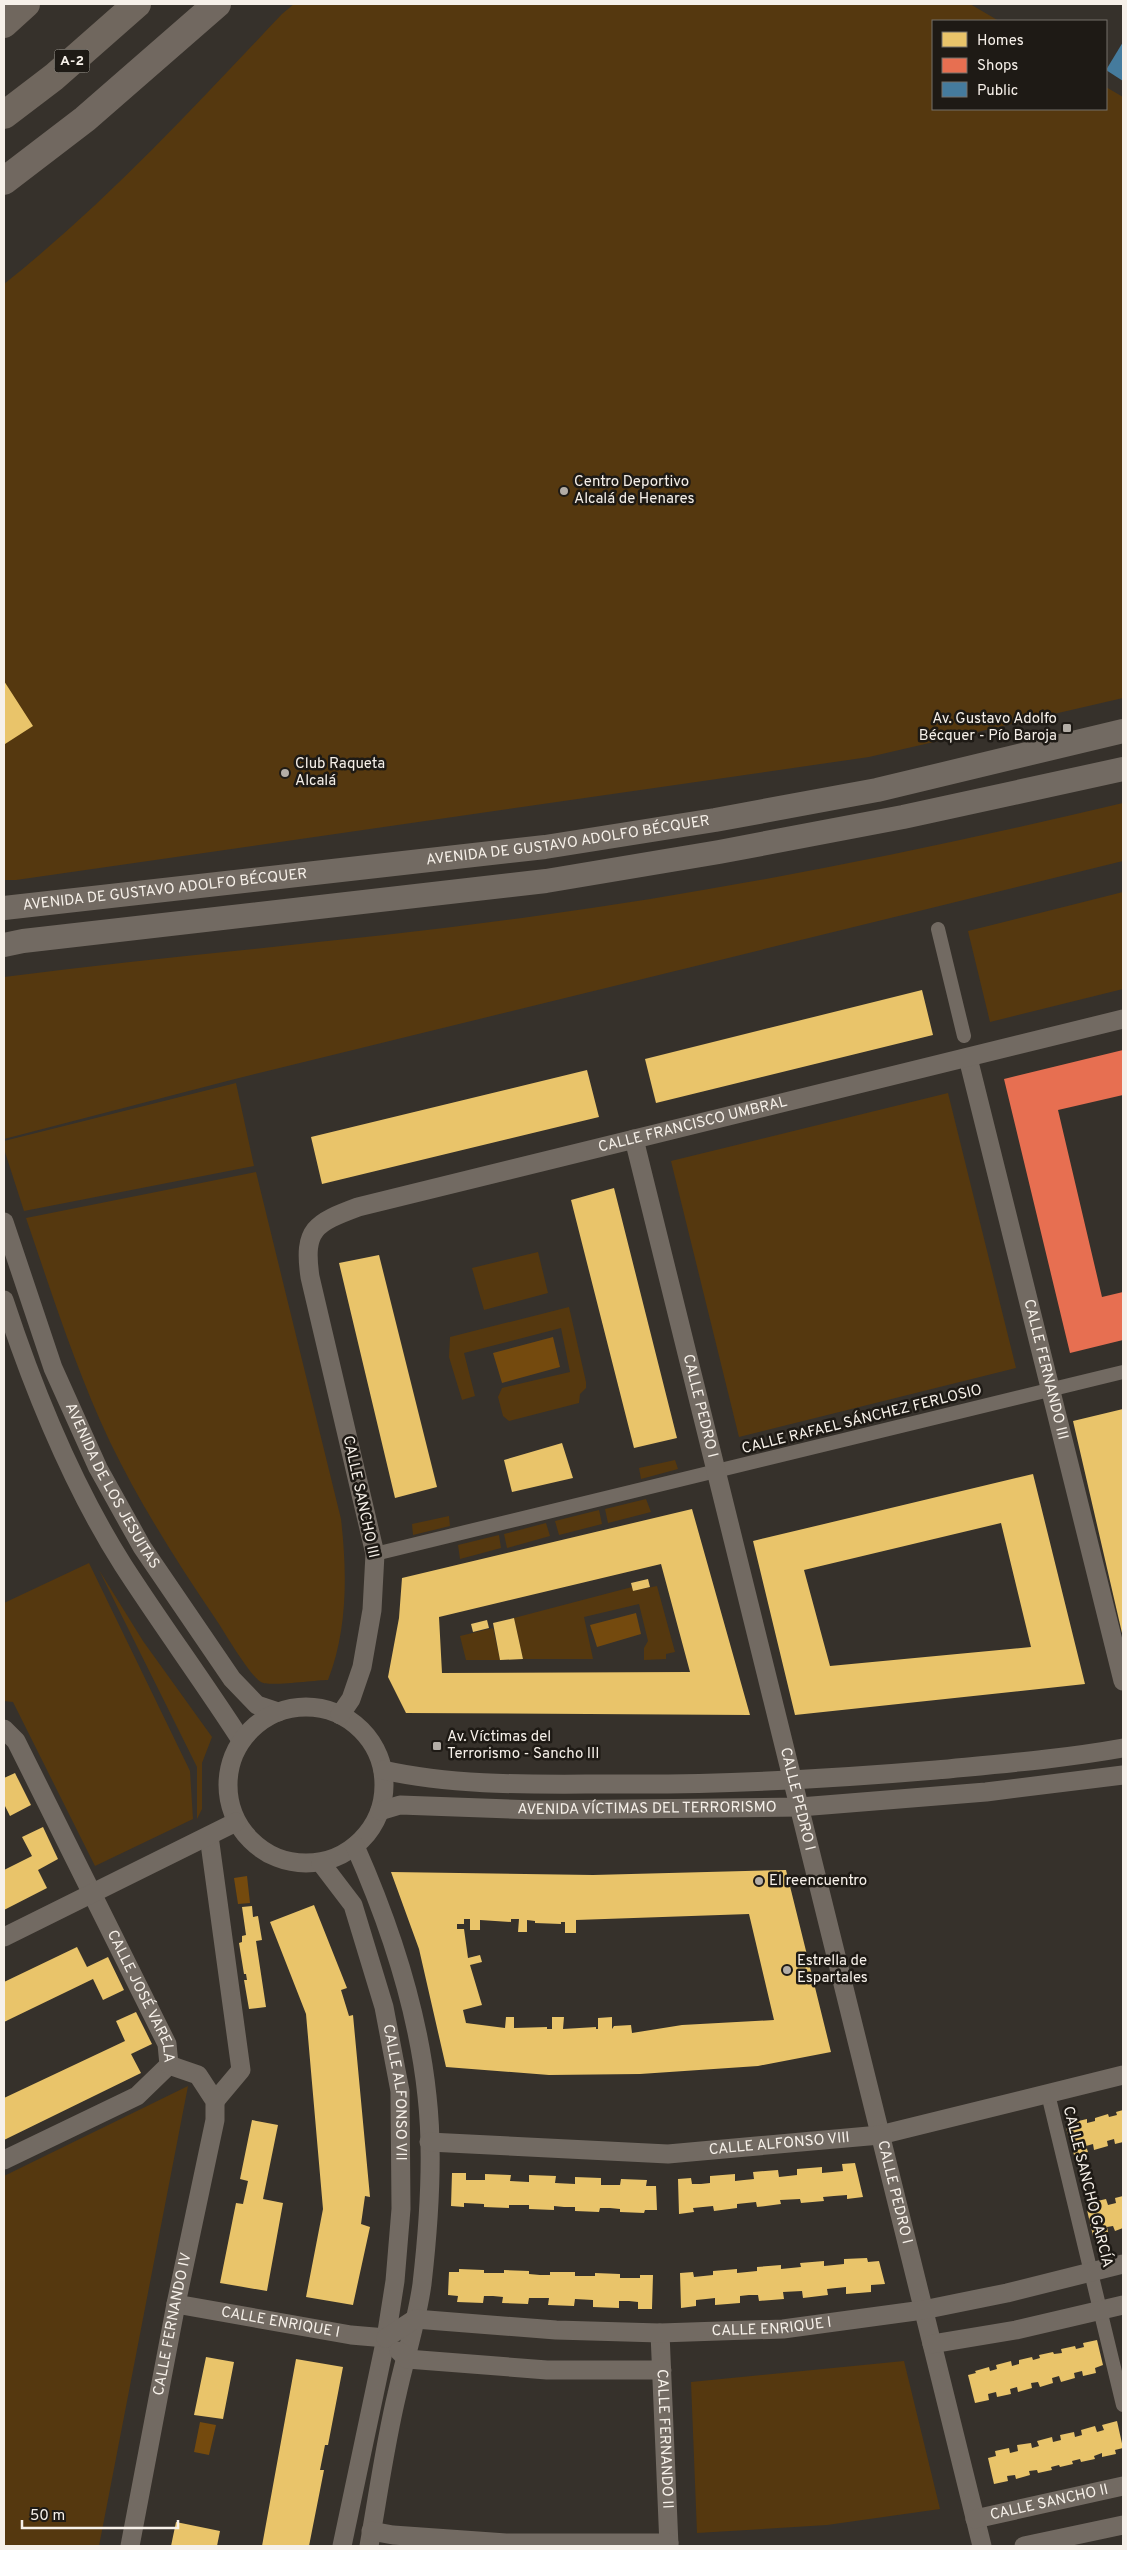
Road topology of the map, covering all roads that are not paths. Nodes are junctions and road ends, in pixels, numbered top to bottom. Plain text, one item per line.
1 (26, 4) edge
2 (137, 4) edge
3 (217, 4) edge
4 (4, 24) edge
5 (4, 115) edge
6 (4, 181) edge
7 (1123, 731) edge
8 (1123, 769) edge
9 (4, 908) edge
10 (938, 929) dead end
11 (4, 945) edge
12 (1123, 1019) edge
13 (964, 1036) dead end
14 (968, 1058) junction
15 (634, 1139) junction
16 (4, 1222) edge
17 (310, 1278) joint
18 (4, 1300) edge
19 (1123, 1372) edge
20 (1051, 1391) junction
21 (716, 1473) junction
22 (375, 1554) junction
23 (1123, 1681) edge
24 (278, 1712) junction
25 (340, 1715) junction
26 (4, 1729) edge
27 (242, 1740) junction
28 (1123, 1748) edge
29 (383, 1770) junction
30 (1123, 1775) edge
31 (794, 1781) junction
32 (800, 1806) junction
33 (380, 1812) junction
34 (236, 1822) junction
35 (209, 1836) junction
36 (355, 1846) junction
37 (321, 1863) junction
38 (92, 1894) junction
39 (4, 1937) edge
40 (169, 2065) junction
41 (1123, 2075) edge
42 (1048, 2094) junction
43 (215, 2101) junction
44 (880, 2135) junction
45 (429, 2142) junction
46 (4, 2160) edge
47 (1123, 2264) edge
48 (1091, 2273) junction
49 (176, 2304) junction
50 (1123, 2305) edge
51 (923, 2310) junction
52 (1100, 2312) junction
53 (415, 2319) junction
54 (660, 2333) junction
55 (386, 2338) junction
56 (932, 2344) junction
57 (407, 2359) junction
58 (662, 2370) junction
59 (1123, 2405) edge
60 (1123, 2486) edge
61 (975, 2519) junction
62 (1123, 2525) edge
63 (370, 2539) edge
64 (669, 2545) edge
65 (130, 2546) edge
66 (342, 2546) edge
67 (982, 2546) edge
68 (1024, 2546) edge

1 - 4 highway
2 - 5 highway, A-2
3 - 6 highway
7 - 9 street, AVENIDA DE GUSTAVO ADOLFO BÉCQUER
8 - 11 street
10 - 13 street
12 - 14 street, CALLE FRANCISCO UMBRAL
14 - 15 street, CALLE FRANCISCO UMBRAL
14 - 20 street, CALLE FERNANDO III
15 - 17 street, CALLE FRANCISCO UMBRAL
15 - 21 street, CALLE PEDRO I
16 - 24 street, AVENIDA DE LOS JESUITAS
17 - 22 street, CALLE SANCHO III
18 - 27 street, AVENIDA DE LOS JESUITAS
19 - 20 street, CALLE RAFAEL SÁNCHEZ FERLOSIO
20 - 21 street, CALLE RAFAEL SÁNCHEZ FERLOSIO
20 - 23 street, CALLE FERNANDO III
21 - 22 street, CALLE RAFAEL SÁNCHEZ FERLOSIO
21 - 31 street, CALLE PEDRO I
22 - 25 street, CALLE SANCHO III
24 - 25 street
24 - 27 street
25 - 29 street
26 - 38 street, CALLE JOSÉ VARELA
27 - 34 street
28 - 31 street, AVENIDA VÍCTIMAS DEL TERRORISMO
29 - 31 street, AVENIDA VÍCTIMAS DEL TERRORISMO
29 - 33 street
30 - 32 street, AVENIDA VÍCTIMAS DEL TERRORISMO
31 - 32 street, CALLE PEDRO I
32 - 33 street, AVENIDA VÍCTIMAS DEL TERRORISMO
32 - 44 street, CALLE PEDRO I
33 - 36 street
34 - 35 street
34 - 37 street
35 - 38 street
35 - 43 street
36 - 37 street
36 - 45 street, CALLE ALFONSO VII
37 - 55 street, CALLE ALFONSO VII
38 - 39 street
38 - 40 street, CALLE JOSÉ VARELA
40 - 43 street
40 - 46 street, CALLE JOSÉ VARELA
41 - 42 street, CALLE ALFONSO VIII
42 - 44 street, CALLE ALFONSO VIII
42 - 48 street, CALLE SANCHO GARCÍA
43 - 49 street, CALLE FERNANDO IV
44 - 45 street, CALLE ALFONSO VIII
44 - 51 street, CALLE PEDRO I
45 - 53 street, CALLE ALFONSO VII
47 - 48 street, CALLE ENRIQUE I
48 - 51 street, CALLE ENRIQUE I
48 - 52 street, CALLE SANCHO GARCÍA
49 - 55 street, CALLE ENRIQUE I
49 - 65 street, CALLE FERNANDO IV
50 - 52 street
51 - 54 street, CALLE ENRIQUE I
51 - 56 street, CALLE PEDRO I
52 - 56 street
52 - 59 street, CALLE SANCHO GARCÍA
53 - 54 street, CALLE ENRIQUE I
53 - 55 street
53 - 57 street, CALLE ALFONSO VII
54 - 58 street, CALLE FERNANDO II
55 - 57 street
55 - 66 street, CALLE ALFONSO VII
56 - 61 street, CALLE PEDRO I
57 - 58 street
57 - 63 street, CALLE ALFONSO VII
58 - 64 street, CALLE FERNANDO II
60 - 61 street, CALLE SANCHO II
61 - 67 street, CALLE PEDRO I
62 - 68 street
63 - 64 street

